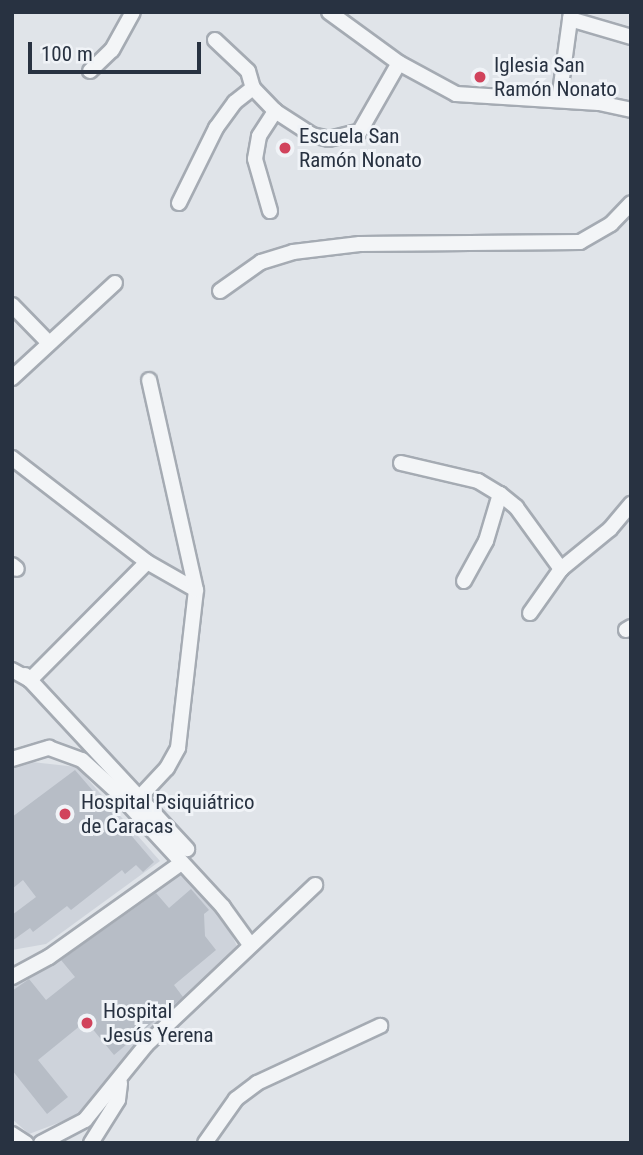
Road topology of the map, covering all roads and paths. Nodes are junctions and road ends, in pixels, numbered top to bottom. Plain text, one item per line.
1 (133, 12) edge
2 (329, 12) edge
3 (571, 15) edge
4 (631, 37) edge
5 (215, 40) dead end
6 (399, 63) junction
7 (90, 71) dead end
8 (253, 88) junction
9 (559, 100) junction
10 (631, 110) edge
11 (275, 111) junction
12 (179, 203) dead end
13 (631, 203) edge
14 (270, 211) dead end
15 (115, 283) dead end
16 (220, 291) dead end
17 (12, 304) edge
18 (49, 344) junction
19 (12, 378) edge
20 (149, 380) dead end
21 (401, 463) dead end
22 (15, 464) edge
23 (500, 494) junction
24 (631, 504) edge
25 (147, 562) junction
26 (561, 569) junction
27 (464, 581) dead end
28 (196, 590) junction
29 (530, 613) dead end
30 (12, 661) edge
31 (12, 670) edge
32 (30, 680) junction
33 (12, 759) edge
34 (138, 799) junction
35 (187, 849) dead end
36 (180, 864) junction
37 (315, 885) dead end
38 (249, 943) junction
39 (12, 977) edge
40 (380, 1027) dead end
41 (120, 1083) junction
42 (12, 1134) edge
43 (26, 1143) edge
44 (41, 1143) edge
45 (91, 1143) edge
46 (205, 1143) edge

1 - 7 street
2 - 6 street
3 - 4 street
3 - 9 street
5 - 8 street
6 - 9 street
6 - 11 street
8 - 11 street
8 - 12 street
9 - 10 street
11 - 14 street
13 - 16 street
15 - 18 street
17 - 18 street
18 - 19 street
20 - 28 street
21 - 23 street
22 - 25 street
23 - 26 street
23 - 27 street
24 - 26 street
25 - 28 street
25 - 32 street
26 - 29 street
28 - 34 street
30 - 32 street
31 - 32 street
32 - 34 street
33 - 36 street
34 - 35 street
36 - 38 street
36 - 39 street
37 - 38 street
38 - 41 street
40 - 46 street
41 - 44 street
41 - 45 street
42 - 43 street

